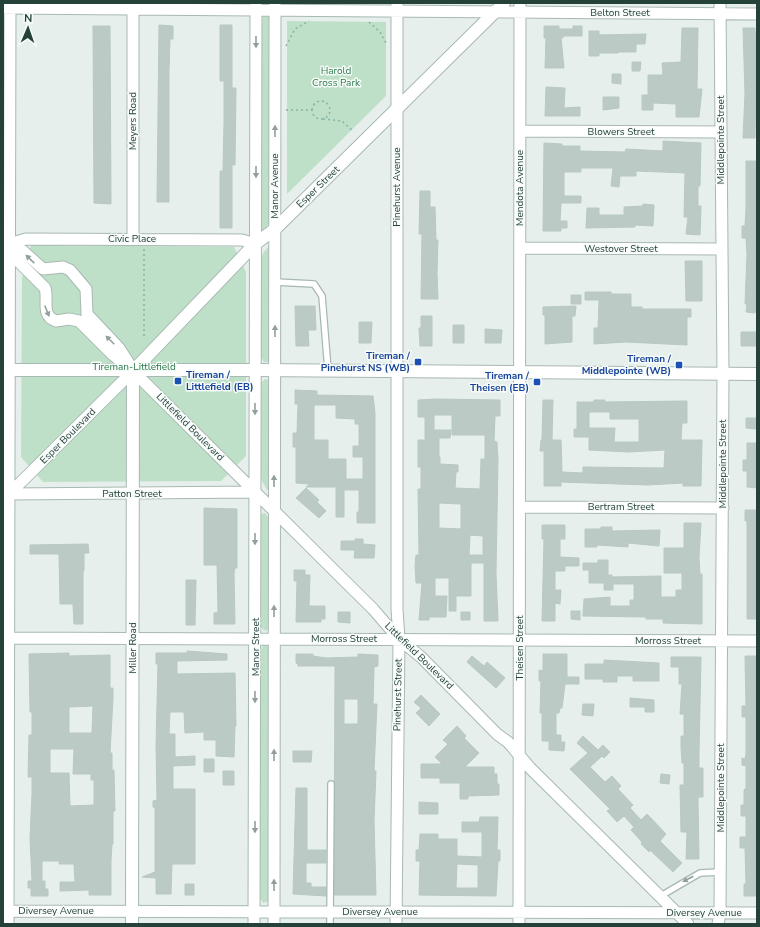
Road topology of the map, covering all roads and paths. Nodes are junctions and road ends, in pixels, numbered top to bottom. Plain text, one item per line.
1 (504, 3) edge
2 (8, 6) edge
3 (133, 6) edge
4 (256, 7) edge
5 (275, 7) edge
6 (397, 7) edge
7 (520, 8) edge
8 (720, 8) edge
9 (496, 12) junction
10 (757, 14) edge
11 (313, 19) dead end
12 (366, 20) dead end
13 (388, 46) dead end
14 (285, 48) dead end
15 (397, 109) junction
16 (275, 110) junction
17 (312, 110) junction
18 (323, 119) junction
19 (353, 131) dead end
20 (520, 131) junction
21 (721, 132) junction
22 (275, 229) junction
23 (133, 239) junction
24 (6, 241) edge
25 (255, 244) junction
26 (144, 246) dead end
27 (520, 248) junction
28 (721, 249) junction
29 (275, 282) junction
30 (144, 337) dead end
31 (6, 370) edge
32 (255, 370) junction
33 (275, 370) junction
34 (328, 370) junction
35 (133, 371) junction
36 (398, 371) junction
37 (520, 373) junction
38 (723, 374) junction
39 (757, 374) edge
40 (255, 492) junction
41 (133, 494) junction
42 (6, 497) edge
43 (520, 507) junction
44 (723, 508) junction
45 (274, 511) junction
46 (6, 638) edge
47 (133, 638) junction
48 (256, 639) junction
49 (274, 639) junction
50 (398, 639) junction
51 (520, 640) junction
52 (722, 641) junction
53 (757, 641) edge
54 (519, 756) junction
55 (331, 784) dead end
56 (720, 872) junction
57 (659, 897) junction
58 (6, 911) edge
59 (132, 911) junction
60 (254, 911) junction
61 (274, 911) junction
62 (330, 912) junction
63 (396, 912) junction
64 (519, 912) junction
65 (643, 912) junction
66 (677, 913) junction
67 (757, 913) edge
68 (719, 919) edge
69 (8, 924) edge
70 (132, 924) edge
71 (254, 924) edge
72 (274, 924) edge
73 (330, 924) edge
74 (396, 924) edge
75 (519, 924) edge
76 (643, 924) edge
77 (688, 924) edge

1 - 9 street, Esper Street
2 - 3 street, Belton Street
2 - 24 street
3 - 4 street, Belton Street
3 - 23 street, Meyers Road
4 - 5 street, Belton Street
4 -> 25 street, Manor Avenue
5 - 6 street, Belton Street
5 - 16 street, Manor Avenue
6 - 9 street, Belton Street
6 - 15 street, Pinehurst Avenue
7 - 8 street, Belton Street
7 - 9 street, Belton Street
7 - 20 street, Mendota Avenue
8 - 10 street, Belton Street
8 - 21 street, Middlepointe Street
9 - 15 street, Esper Street
11 - 14 path
12 - 13 path
15 - 22 street, Esper Street
15 - 36 street, Pinehurst Avenue
16 - 17 path
22 -> 16 street, Manor Avenue
17 - 18 path
17 - 18 path
18 - 19 path
20 - 21 street, Blowers Street
20 - 27 street, Mendota Avenue
21 - 28 street, Middlepointe Street
22 - 25 street, Esper Street
22 - 29 street, Manor Avenue
23 - 24 street, Civic Place
23 - 25 street, Civic Place
24 - 31 street
24 -> 35 street
35 -> 24 street
25 - 32 street, Manor Avenue
25 - 35 street, Esper Street
26 - 30 path
27 - 28 street, Westover Street
27 - 37 street, Mendota Avenue
28 - 38 street, Middlepointe Street
33 -> 29 street, Manor Avenue
29 - 34 lane
31 - 35 street
31 - 42 street
32 - 33 street
32 - 35 street
32 -> 40 street, Manor Street
33 - 34 street
45 -> 33 street, Manor Street
34 - 36 street
35 - 40 street, Littlefield Boulevard
35 - 41 street, Miller Road
35 - 42 street, Esper Boulevard
36 - 37 street
36 - 50 street, Pinehurst Street
37 - 38 street
37 - 43 street, Theisen Street
38 - 39 street
38 - 44 street, Middlepointe Street
40 - 41 street, Patton Street
40 - 45 street, Littlefield Boulevard
40 -> 48 street, Manor Street
41 - 42 street, Patton Street
41 - 47 street, Miller Road
42 - 46 street
43 - 44 street, Bertram Street
43 - 51 street, Theisen Street
44 - 52 street, Middlepointe Street
49 -> 45 street, Manor Street
45 - 50 street, Littlefield Boulevard
46 - 47 street, Morross Street
46 - 58 street
47 - 48 street, Morross Street
47 - 59 street, Miller Road
48 - 49 street, Morross Street
48 -> 60 street, Manor Street
49 - 50 street, Morross Street
61 -> 49 street, Manor Street
50 - 51 street, Morross Street
50 - 54 street, Littlefield Boulevard
50 - 63 street, Pinehurst Street
51 - 52 street, Morross Street
51 - 54 street, Theisen Street
52 - 53 street, Morross Street
52 - 56 street, Middlepointe Street
54 - 57 street, Littlefield Boulevard
54 - 64 street, Theisen Street
55 - 62 lane
56 -> 57 lane
56 - 68 street, Middlepointe Street
57 - 66 street, Littlefield Boulevard
58 - 59 street, Diversey Avenue
58 - 69 street
59 - 60 street, Diversey Avenue
59 - 70 street, Miller Road
60 - 61 street, Diversey Avenue
60 - 71 street, Manor Street
61 - 62 street, Diversey Avenue
61 - 72 street, Manor Street
62 - 63 street, Diversey Avenue
62 - 73 lane
63 - 64 street, Diversey Avenue
63 - 74 street, Pinehurst Street
64 - 65 street, Diversey Avenue
64 - 75 street, Theisen Street
65 - 66 street, Diversey Avenue
65 - 76 street
66 - 68 street, Diversey Avenue
66 - 77 street, Littlefield Boulevard
67 - 68 street, Diversey Avenue

